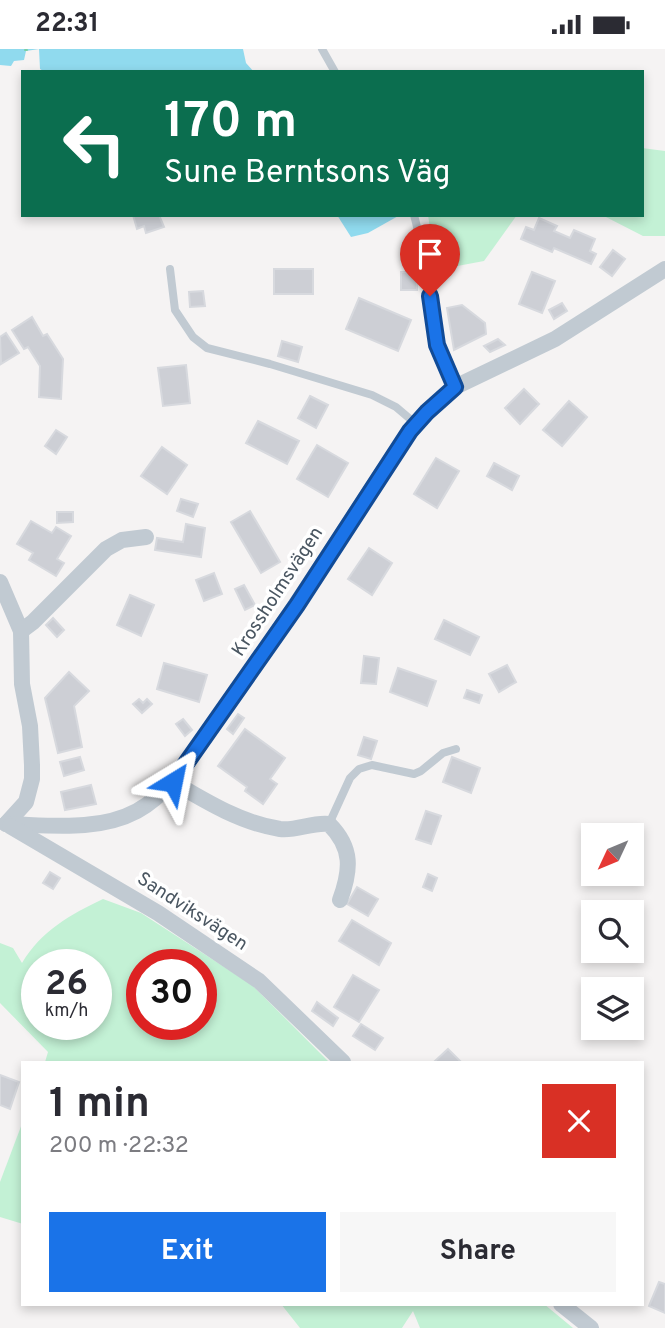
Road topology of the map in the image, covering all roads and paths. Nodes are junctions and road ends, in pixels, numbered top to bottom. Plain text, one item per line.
1 (322, 49) edge
2 (334, 70) edge
3 (415, 217) edge
4 (170, 269) dead end
5 (665, 269) edge
6 (455, 387) junction
7 (416, 423) junction
8 (146, 537) dead end
9 (0, 582) edge
10 (21, 631) junction
11 (456, 748) dead end
12 (173, 782) junction
13 (3, 822) edge
14 (330, 824) junction
15 (340, 899) dead end
16 (342, 1061) edge
17 (564, 1306) edge
18 (591, 1328) edge

1 - 2 lane
3 - 6 lane
4 - 7 lane
5 - 6 street, Krossholmsvägen
6 - 7 street, Krossholmsvägen
7 - 12 street, Krossholmsvägen
8 - 10 street
9 - 10 street
10 - 13 street
11 - 14 lane
12 - 13 street, Krossholmsvägen
12 - 14 street
13 - 16 street, Sandviksvägen
14 - 15 street
17 - 18 street

